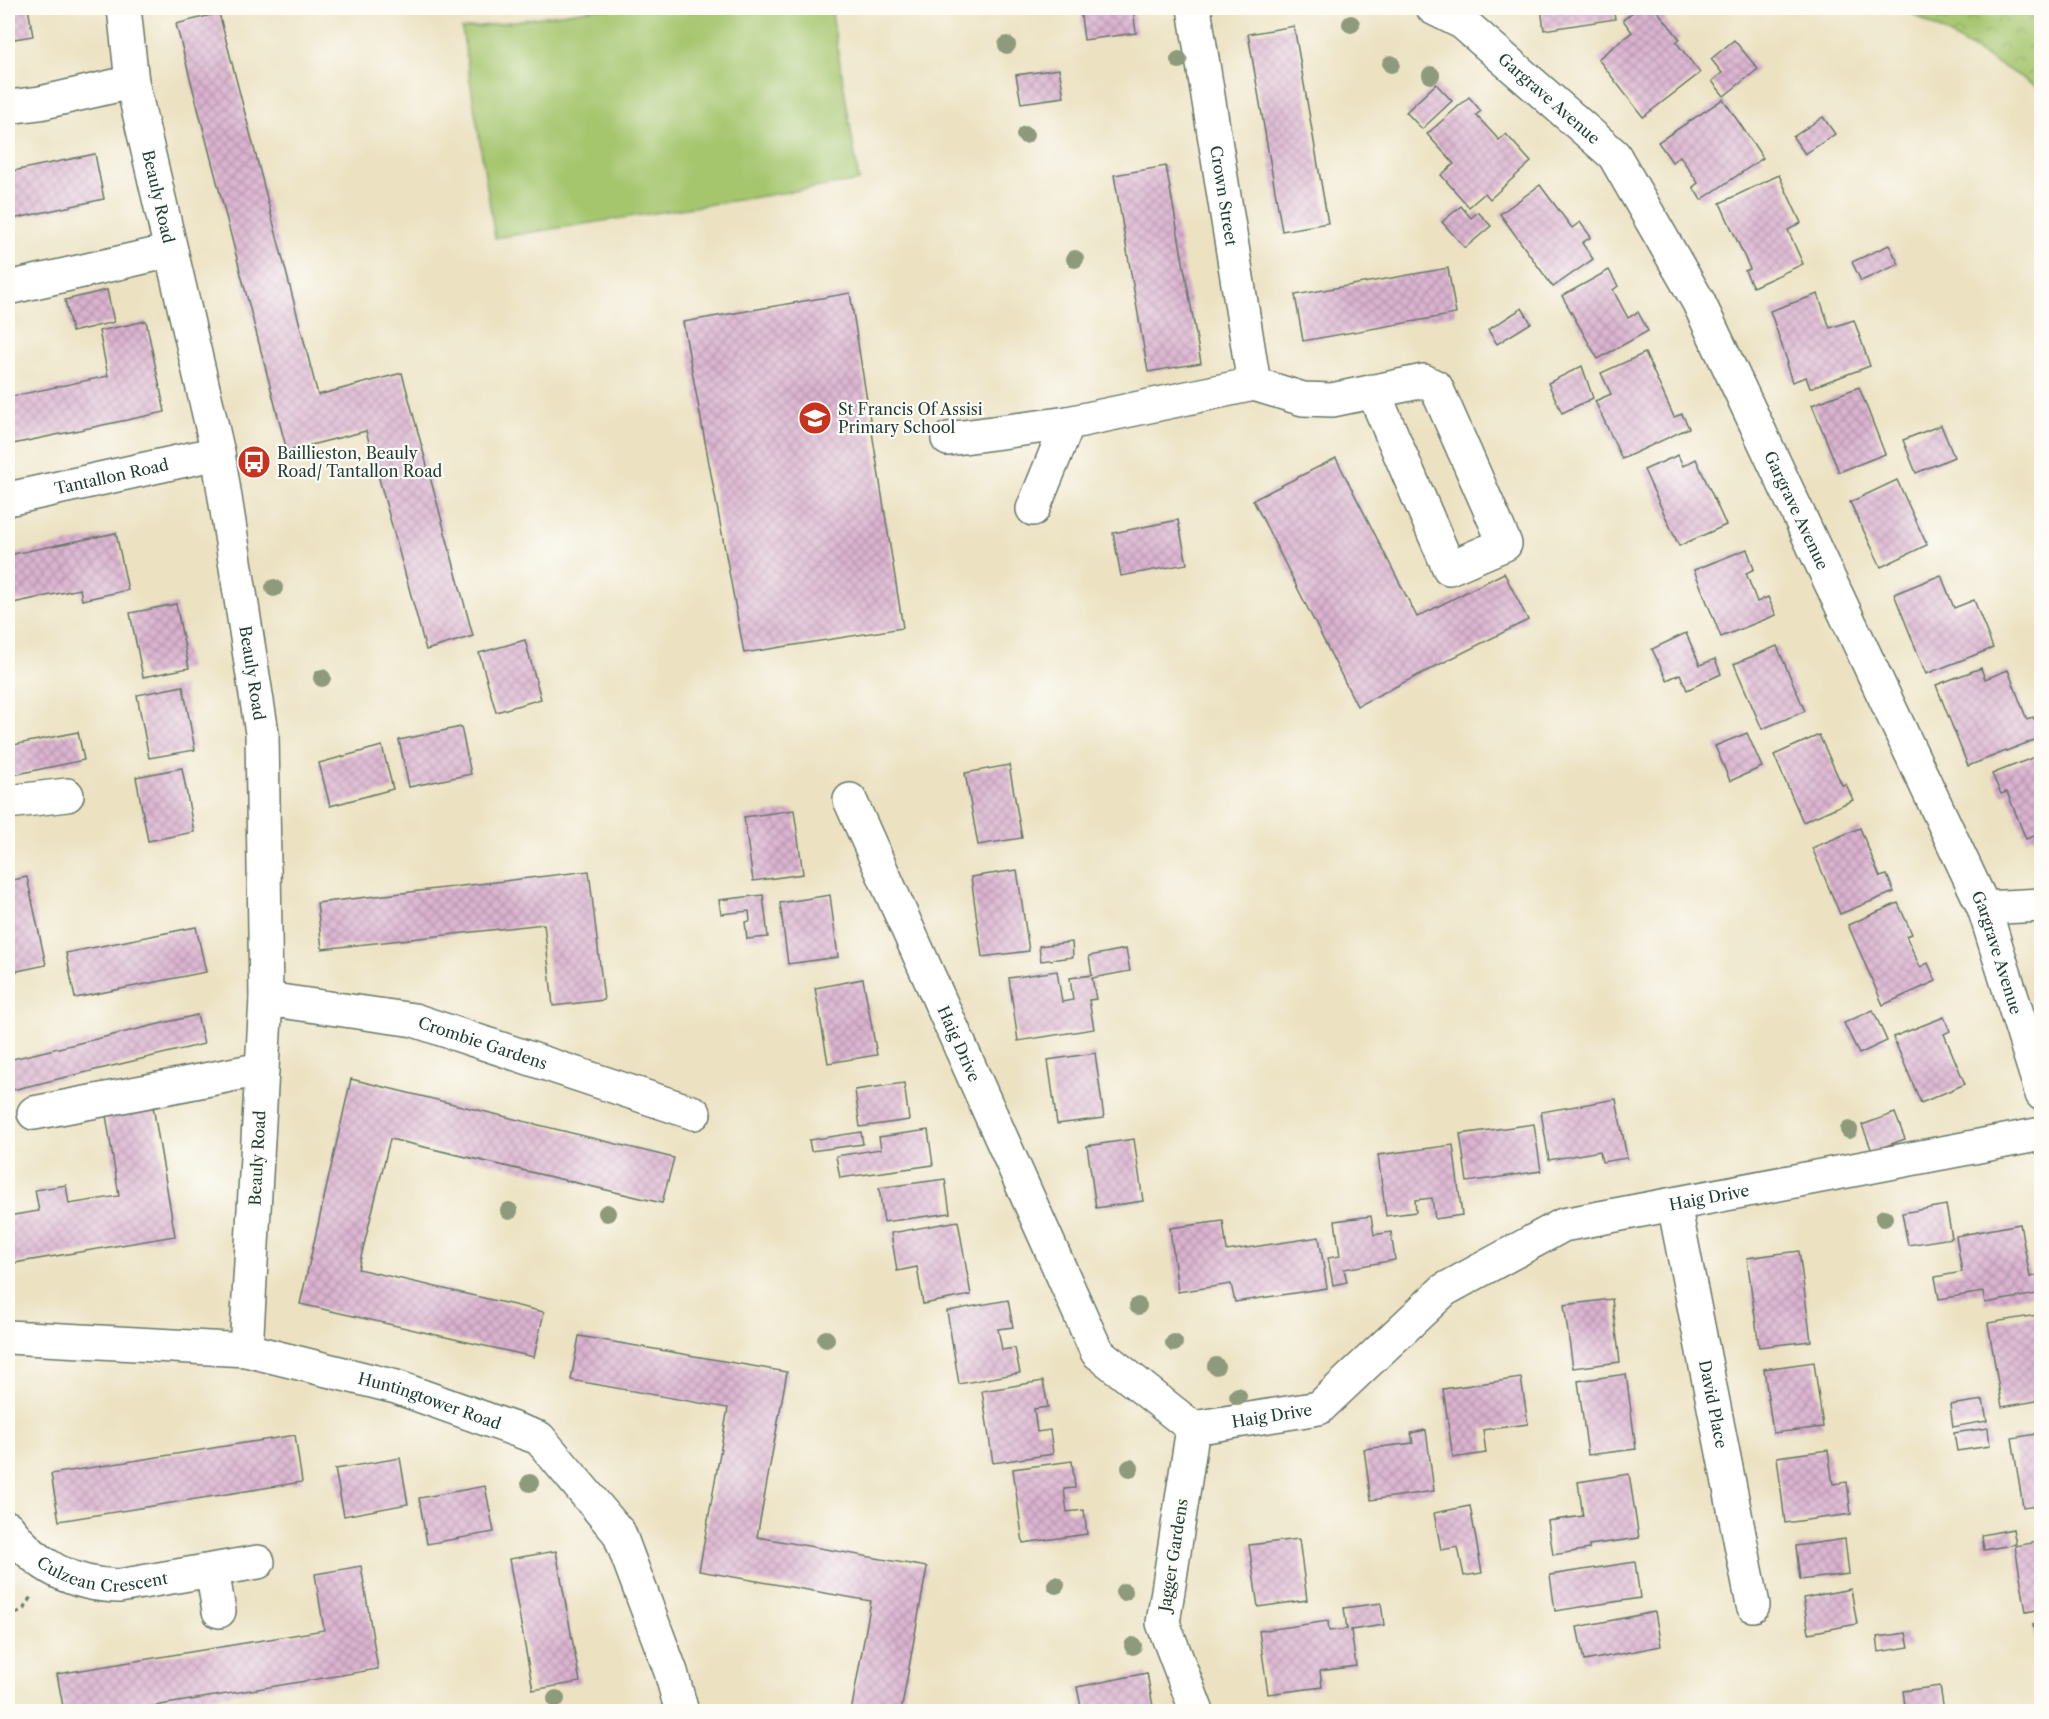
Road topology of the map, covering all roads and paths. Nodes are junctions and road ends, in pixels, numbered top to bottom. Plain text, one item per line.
1 (124, 8) edge
2 (1194, 8) edge
3 (1433, 8) edge
4 (132, 82) junction
5 (8, 108) edge
6 (171, 250) junction
7 (8, 288) edge
8 (1254, 384) junction
9 (1373, 391) junction
10 (1068, 423) junction
11 (948, 439) dead end
12 (218, 453) junction
13 (8, 499) edge
14 (1033, 509) dead end
15 (67, 795) dead end
16 (850, 800) dead end
17 (8, 802) edge
18 (2042, 906) edge
19 (1984, 908) junction
20 (266, 999) junction
21 (262, 1069) junction
22 (2042, 1094) edge
23 (34, 1113) dead end
24 (694, 1113) dead end
25 (2042, 1134) edge
26 (1674, 1204) junction
27 (8, 1337) edge
28 (246, 1350) junction
29 (1193, 1428) junction
30 (8, 1528) edge
31 (258, 1562) dead end
32 (212, 1570) junction
33 (1753, 1605) dead end
34 (219, 1611) dead end
35 (682, 1712) edge
36 (1197, 1712) edge

1 - 4 street, Beauly Road
2 - 8 street, Crown Street
3 - 19 street, Gargrave Avenue
4 - 5 street
4 - 6 street, Beauly Road
6 - 7 street
6 - 12 street, Beauly Road
8 - 9 street
8 - 10 street
9 - 9 street
10 - 11 street
10 - 14 street
12 - 13 street, Tantallon Road
12 - 20 street, Beauly Road
15 - 17 street
16 - 29 street, Haig Drive
18 - 19 street
19 - 22 street, Gargrave Avenue
20 - 21 street, Beauly Road
20 - 24 street, Crombie Gardens
21 - 23 street
21 - 28 street, Beauly Road
25 - 26 street, Haig Drive
26 - 29 street, Haig Drive
26 - 33 street, David Place
27 - 28 street, Huntingtower Road
28 - 35 street, Huntingtower Road
29 - 36 street, Jagger Gardens
30 - 32 street, Culzean Crescent
31 - 32 street, Culzean Crescent
32 - 34 street

